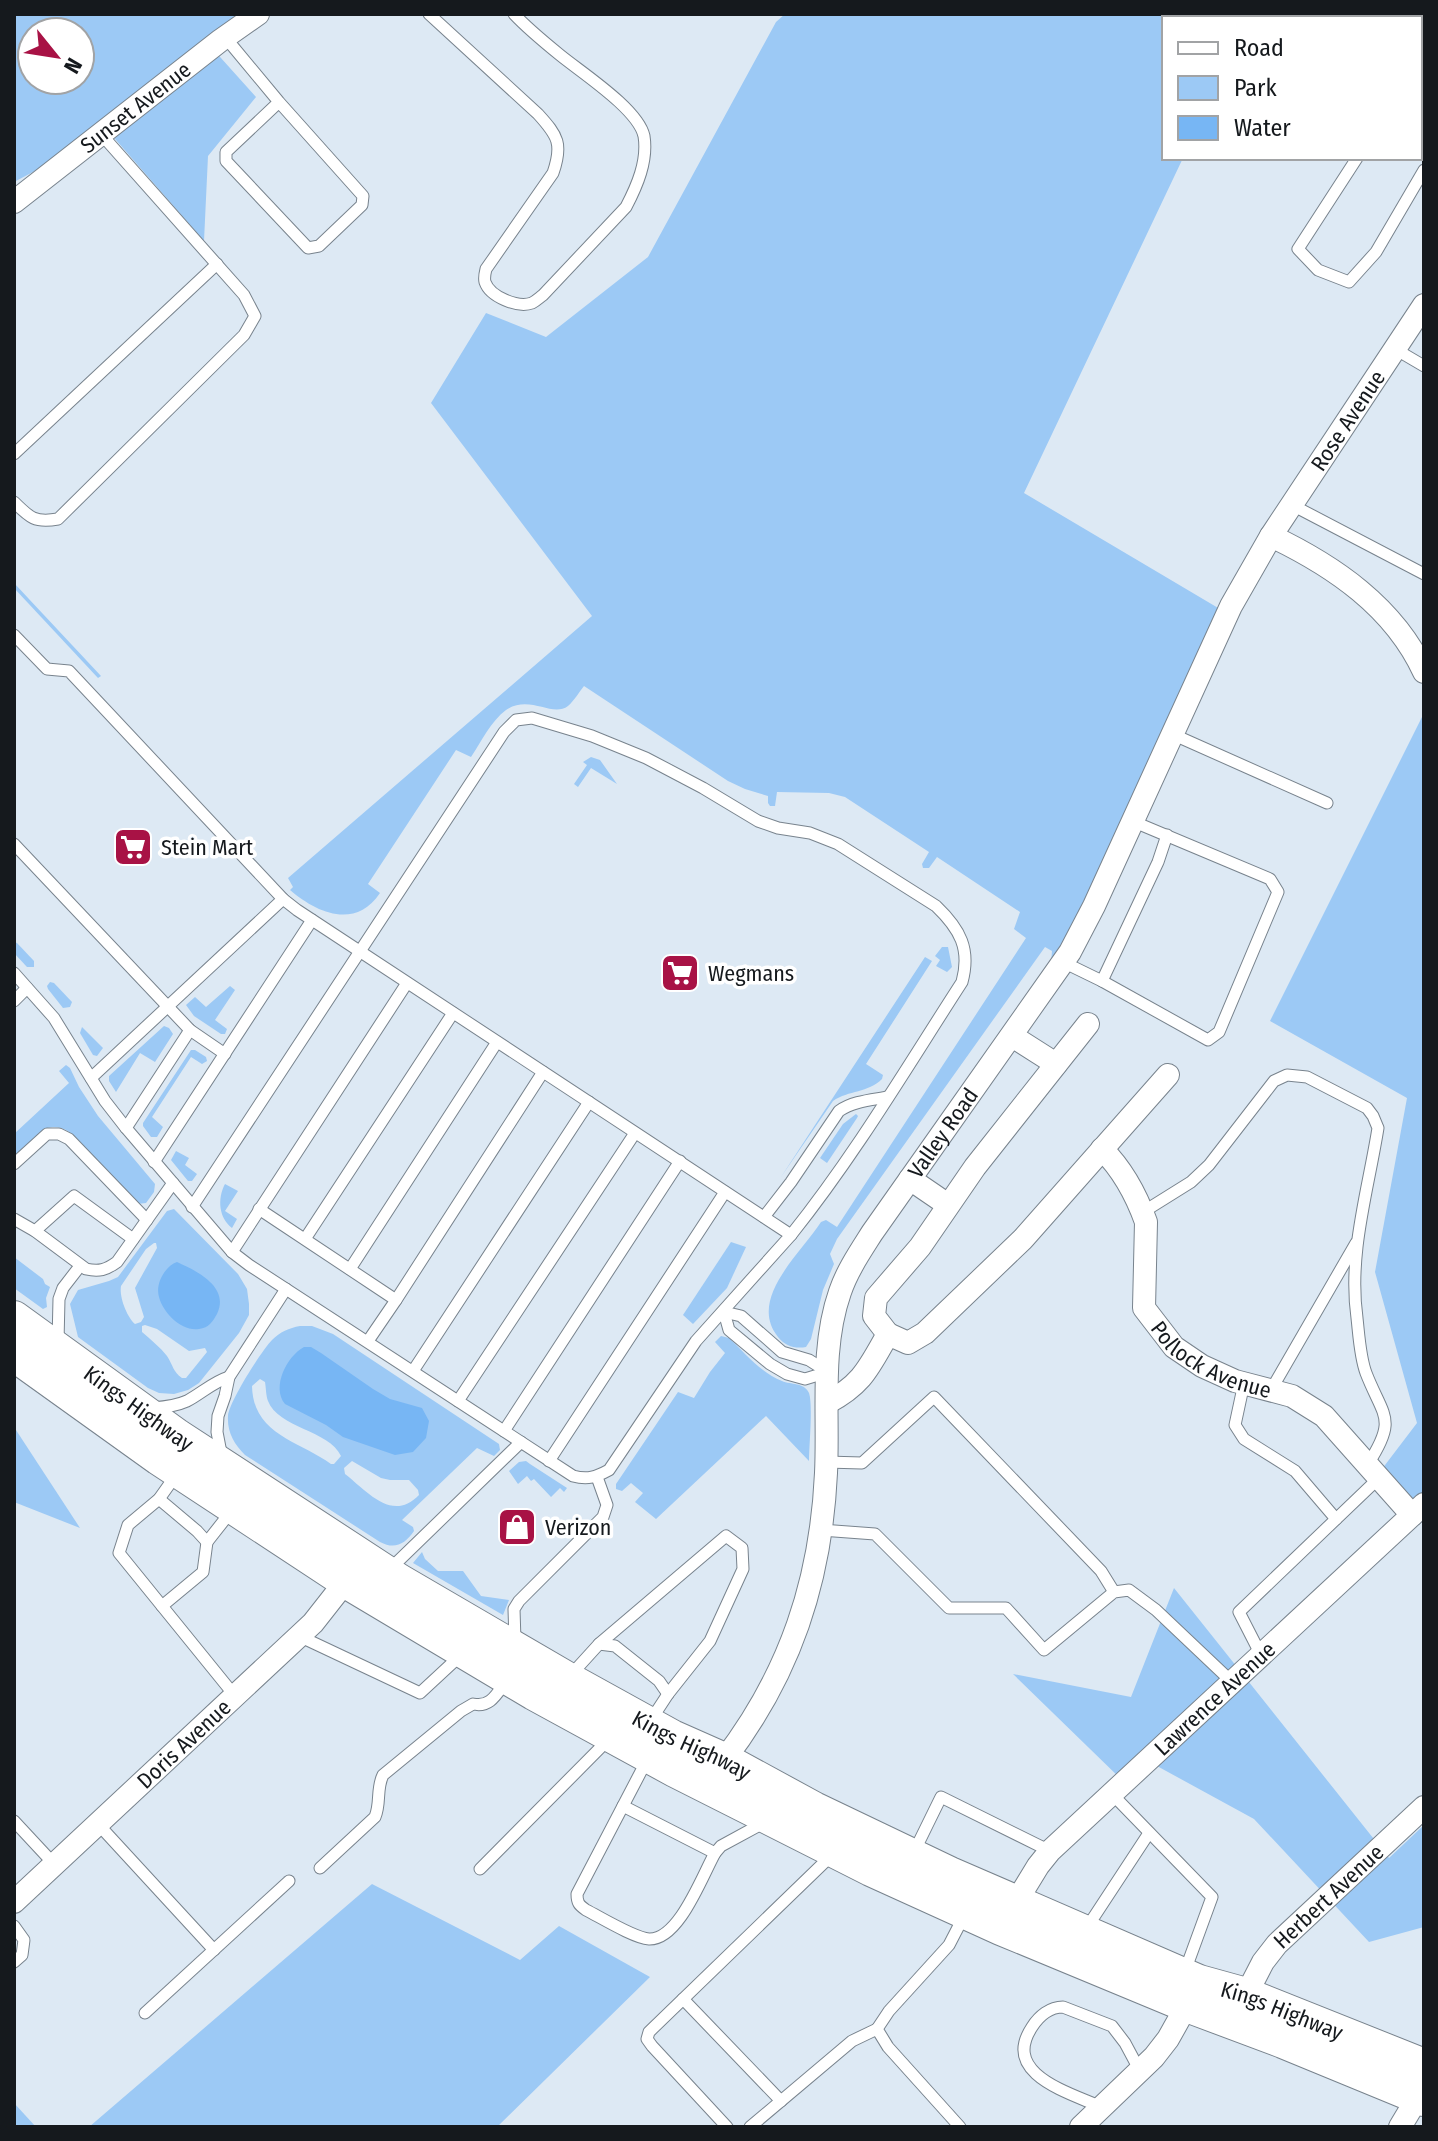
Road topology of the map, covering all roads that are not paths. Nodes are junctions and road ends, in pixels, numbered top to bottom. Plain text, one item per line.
1 (258, 14) edge
2 (429, 14) edge
3 (514, 14) edge
4 (225, 37) junction
5 (279, 102) junction
6 (101, 134) junction
7 (1356, 160) edge
8 (1424, 170) edge
9 (14, 202) edge
10 (217, 264) junction
11 (1424, 305) edge
12 (1395, 349) junction
13 (1424, 366) edge
14 (14, 454) edge
15 (14, 502) edge
16 (1292, 505) junction
17 (1271, 536) junction
18 (1424, 574) edge
19 (14, 635) edge
20 (1424, 672) edge
21 (1172, 733) junction
22 (1327, 803) dead end
23 (1132, 821) junction
24 (1167, 835) junction
25 (14, 844) edge
26 (283, 899) junction
27 (312, 920) junction
28 (360, 951) junction
29 (1063, 962) junction
30 (14, 973) edge
31 (1102, 981) junction
32 (407, 983) junction
33 (27, 988) junction
34 (14, 1001) edge
35 (167, 1007) junction
36 (453, 1013) junction
37 (1088, 1024) dead end
38 (190, 1030) junction
39 (1012, 1036) junction
40 (497, 1042) junction
41 (225, 1054) junction
42 (1056, 1064) junction
43 (543, 1072) junction
44 (1168, 1075) dead end
45 (91, 1078) junction
46 (888, 1097) junction
47 (589, 1102) junction
48 (126, 1128) junction
49 (635, 1133) junction
50 (1102, 1149) junction
51 (680, 1161) junction
52 (154, 1162) junction
53 (14, 1164) edge
54 (910, 1179) junction
55 (173, 1183) junction
56 (725, 1192) junction
57 (948, 1205) junction
58 (192, 1207) junction
59 (259, 1209) junction
60 (1143, 1212) junction
61 (764, 1217) junction
62 (14, 1219) edge
63 (147, 1220) junction
64 (35, 1231) junction
65 (791, 1235) junction
66 (133, 1239) junction
67 (305, 1239) junction
68 (1358, 1239) junction
69 (232, 1252) junction
70 (80, 1266) junction
71 (350, 1269) junction
72 (286, 1289) junction
73 (396, 1300) junction
74 (724, 1312) junction
75 (14, 1318) edge
76 (888, 1334) junction
77 (368, 1341) junction
78 (58, 1351) junction
79 (14, 1354) edge
80 (413, 1371) junction
81 (828, 1372) junction
82 (229, 1377) junction
83 (1244, 1383) junction
84 (1271, 1390) junction
85 (458, 1401) junction
86 (827, 1403) junction
87 (141, 1410) junction
88 (504, 1431) junction
89 (521, 1442) junction
90 (549, 1461) junction
91 (826, 1462) junction
92 (224, 1466) junction
93 (1374, 1470) junction
94 (179, 1471) junction
95 (597, 1477) junction
96 (159, 1499) junction
97 (234, 1508) junction
98 (1418, 1509) edge
99 (1336, 1519) junction
100 (821, 1530) junction
101 (207, 1542) junction
102 (387, 1573) junction
103 (346, 1581) junction
104 (1114, 1592) junction
105 (162, 1606) junction
106 (299, 1636) junction
107 (599, 1644) junction
108 (464, 1652) junction
109 (1261, 1655) junction
110 (512, 1663) junction
111 (567, 1679) junction
112 (1232, 1682) junction
113 (668, 1694) junction
114 (235, 1696) junction
115 (612, 1736) junction
116 (649, 1740) junction
117 (724, 1760) junction
118 (1112, 1794) junction
119 (623, 1806) junction
120 (1424, 1807) edge
121 (771, 1819) junction
122 (14, 1821) edge
123 (98, 1824) junction
124 (1149, 1833) junction
125 (835, 1851) junction
126 (1050, 1851) junction
127 (715, 1853) junction
128 (912, 1856) junction
129 (54, 1864) junction
130 (320, 1868) dead end
131 (480, 1869) dead end
132 (289, 1881) dead end
133 (14, 1902) edge
134 (1016, 1902) junction
135 (966, 1912) junction
136 (14, 1926) edge
137 (1084, 1933) junction
138 (214, 1950) junction
139 (14, 1962) edge
140 (1185, 1990) junction
141 (1246, 1995) junction
142 (683, 1999) junction
143 (145, 2013) dead end
144 (877, 2029) junction
145 (1140, 2071) junction
146 (1422, 2088) edge
147 (781, 2101) junction
148 (1102, 2108) junction
149 (727, 2127) edge
150 (750, 2127) edge
151 (960, 2127) edge
152 (1081, 2127) edge
153 (1400, 2127) edge

1 - 4 street, Sunset Avenue
2 - 3 lane
4 - 5 lane
4 - 6 street, Sunset Avenue
5 - 5 lane
6 - 9 street, Sunset Avenue
6 - 10 lane
7 - 8 lane
10 - 14 lane
10 - 15 lane
11 - 12 street, Rose Avenue
12 - 13 lane
12 - 16 street, Rose Avenue
16 - 17 street, Rose Avenue
16 - 18 lane
17 - 20 street
17 - 21 street, Valley Road
19 - 26 lane
21 - 22 lane
21 - 23 street, Valley Road
23 - 24 lane
23 - 29 street, Valley Road
24 - 31 lane
24 - 31 lane
25 - 35 lane
26 - 27 lane
26 - 35 lane
27 - 28 lane
27 - 41 lane
28 - 32 lane
28 - 46 lane
28 - 58 lane
29 - 31 lane
29 - 39 street, Valley Road
30 - 33 lane
32 - 36 lane
32 - 59 lane
33 - 34 lane
33 - 45 lane
35 - 38 lane
35 - 45 lane
36 - 40 lane
36 - 67 lane
37 - 42 street
38 - 41 lane
38 - 48 lane
39 - 42 street
39 - 54 street, Valley Road
40 - 43 lane
40 - 71 lane
41 - 52 lane
42 - 57 street
43 - 47 lane
43 - 73 lane
44 - 50 street
45 - 48 lane
46 - 61 lane
46 - 65 lane
47 - 49 lane
47 - 80 lane
48 - 52 lane
49 - 51 lane
49 - 85 lane
50 - 60 street, Pollock Avenue
50 - 76 street
51 - 56 lane
51 - 88 lane
52 - 55 lane
53 - 63 lane
54 - 57 street
54 - 81 street, Valley Road
55 - 58 lane
55 - 63 lane
56 - 61 lane
56 - 90 lane
57 - 76 street
58 - 69 lane
59 - 67 lane
59 - 69 lane
60 - 68 lane
60 - 83 street, Pollock Avenue
61 - 65 lane
62 - 64 lane
63 - 66 lane
64 - 66 lane
64 - 70 lane
65 - 74 lane
66 - 70 lane
67 - 71 lane
68 - 84 lane
68 - 93 lane
69 - 72 lane
70 - 78 lane
71 - 73 lane
72 - 77 lane
72 - 82 lane
73 - 77 lane
74 - 81 lane
74 - 81 lane
74 - 95 lane
75 - 78 main road, Kings Highway
76 - 86 street
77 - 80 lane
78 - 87 main road, Kings Highway
79 - 94 main road, Kings Highway
80 - 85 lane
81 - 86 street, Valley Road
82 - 87 lane
82 - 92 lane
83 - 84 street, Pollock Avenue
83 - 99 lane
84 - 93 street, Pollock Avenue
85 - 88 lane
86 - 91 street, Valley Road
87 - 92 main road, Kings Highway
88 - 89 lane
89 - 90 lane
89 - 102 lane
90 - 95 lane
91 - 100 street, Valley Road
91 - 104 lane
92 - 102 main road, Kings Highway
93 - 98 street, Pollock Avenue
93 - 99 lane
94 - 96 lane
94 - 97 main road, Kings Highway
95 - 110 lane
96 - 101 lane
96 - 105 lane
97 - 101 lane
97 - 103 main road, Kings Highway
98 - 109 street, Lawrence Avenue
99 - 109 lane
100 - 104 lane
100 - 117 street, Valley Road
101 - 105 lane
102 - 110 main road, Kings Highway
103 - 106 street, Doris Avenue
103 - 108 main road, Kings Highway
104 - 112 lane
105 - 114 lane
106 - 108 lane
106 - 114 street, Doris Avenue
107 - 111 lane
107 - 113 lane
107 - 113 lane
108 - 110 main road, Kings Highway
109 - 112 street, Lawrence Avenue
110 - 111 main road, Kings Highway
110 - 115 main road, Kings Highway
110 - 130 lane
111 - 116 main road, Kings Highway
112 - 118 street, Lawrence Avenue
113 - 116 lane
114 - 123 street, Doris Avenue
115 - 116 main road, Kings Highway
115 - 131 lane
116 - 117 main road, Kings Highway
116 - 119 lane
116 - 121 main road, Kings Highway
117 - 128 main road, Kings Highway
118 - 124 lane
118 - 126 street, Lawrence Avenue
119 - 127 lane
119 - 127 lane
120 - 141 street, Herbert Avenue
121 - 125 main road, Kings Highway
121 - 127 lane
122 - 129 lane
123 - 129 street, Doris Avenue
123 - 138 lane
124 - 137 lane
124 - 140 lane
125 - 135 main road, Kings Highway
125 - 142 lane
126 - 128 lane
126 - 134 street, Lawrence Avenue
128 - 134 main road, Kings Highway
129 - 133 street, Doris Avenue
132 - 138 lane
134 - 137 main road, Kings Highway
135 - 140 main road, Kings Highway
135 - 144 lane
136 - 139 lane
137 - 140 main road, Kings Highway
138 - 143 lane
140 - 141 main road, Kings Highway
140 - 145 street
140 - 146 main road, Kings Highway
141 - 146 main road, Kings Highway
142 - 147 lane
142 - 149 lane
144 - 147 lane
144 - 151 lane
145 - 148 street
145 - 148 lane
146 - 153 street
147 - 150 lane
148 - 152 street

